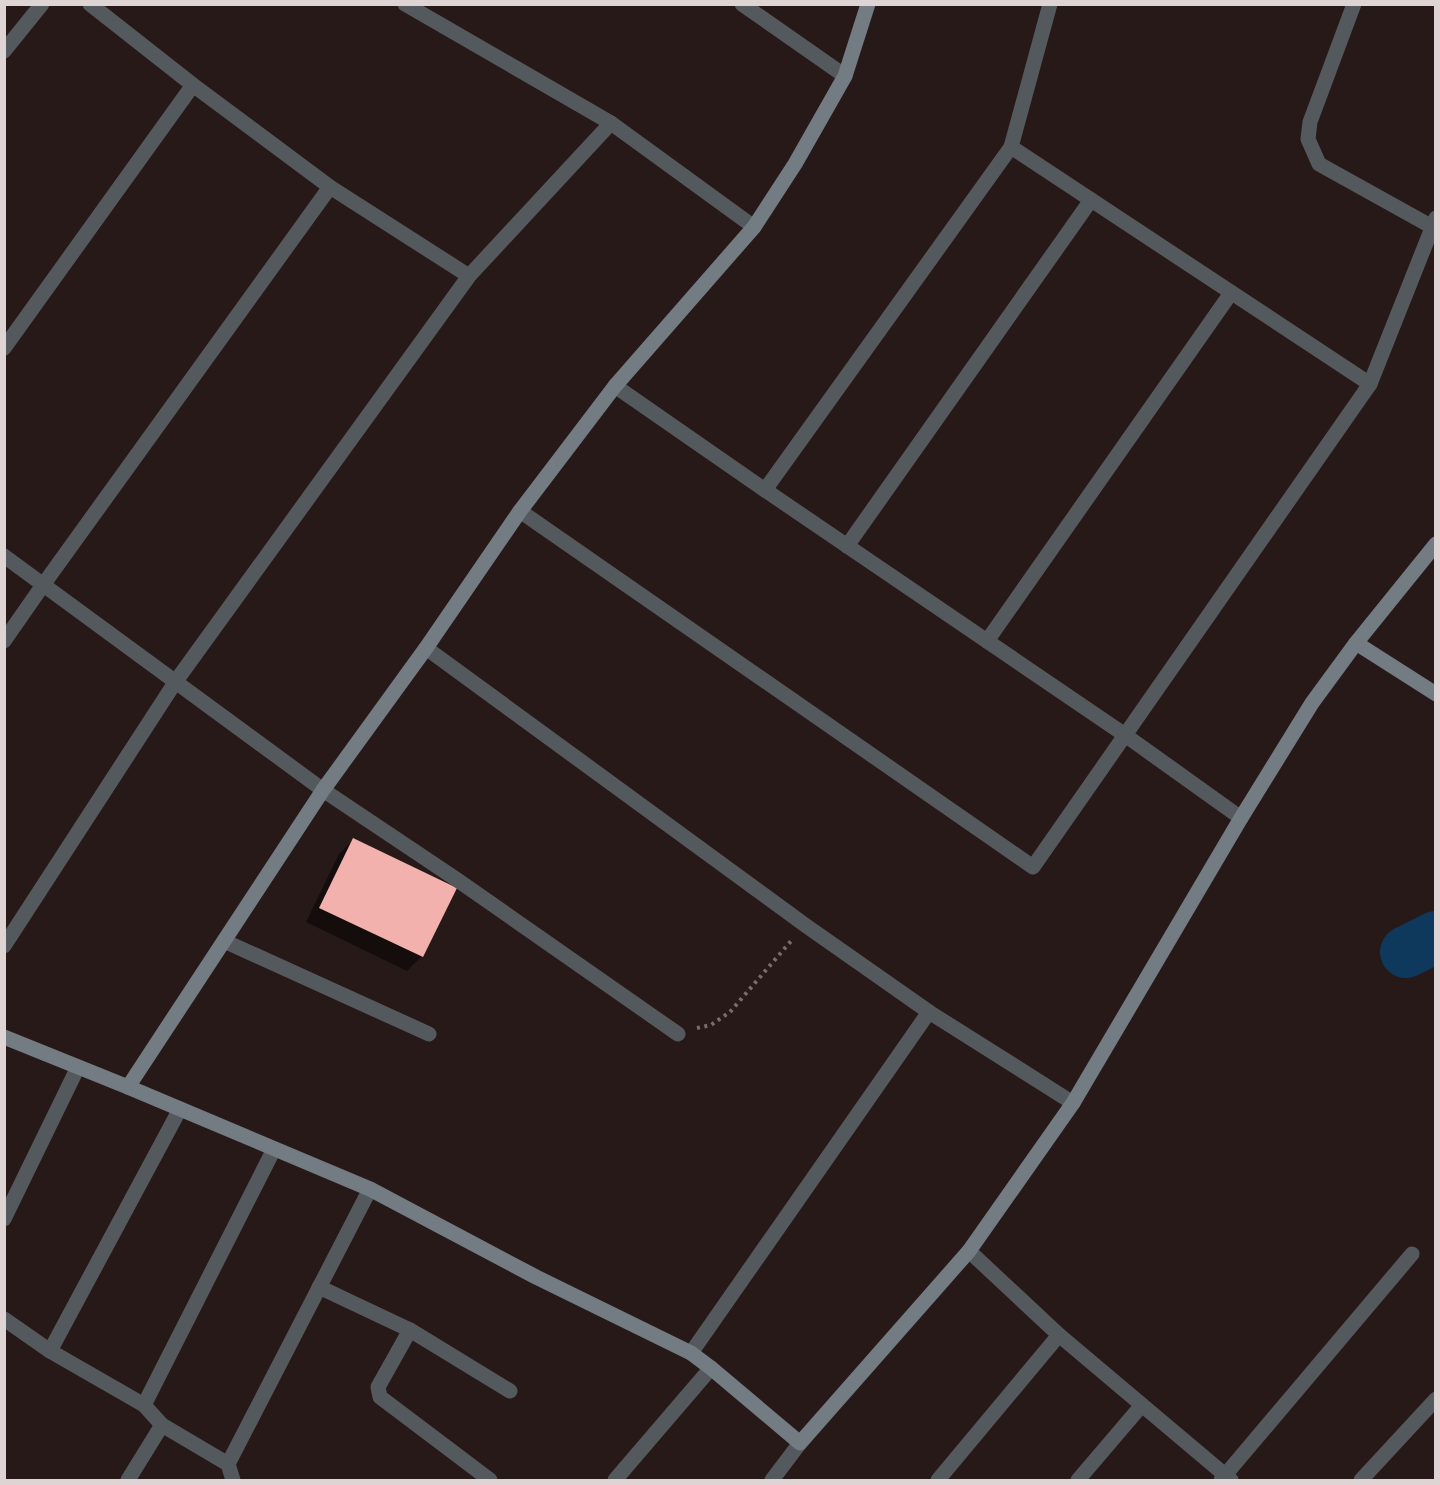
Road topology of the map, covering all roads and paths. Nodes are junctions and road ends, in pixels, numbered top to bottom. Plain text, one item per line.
1 (42, 4) edge
2 (90, 4) edge
3 (405, 4) edge
4 (742, 4) edge
5 (868, 4) edge
6 (1050, 4) edge
7 (1354, 4) edge
8 (4, 51) edge
9 (845, 76) junction
10 (193, 85) junction
11 (611, 123) junction
12 (1011, 147) junction
13 (330, 187) junction
14 (1091, 200) junction
15 (1434, 225) edge
16 (754, 227) junction
17 (469, 276) junction
18 (1231, 293) junction
19 (4, 348) edge
20 (1370, 384) junction
21 (615, 386) junction
22 (765, 490) junction
23 (520, 511) junction
24 (1436, 544) edge
25 (847, 546) junction
26 (4, 556) edge
27 (44, 585) junction
28 (4, 641) edge
29 (987, 641) junction
30 (1356, 643) junction
31 (426, 648) junction
32 (176, 681) junction
33 (1436, 694) edge
34 (1125, 735) junction
35 (323, 790) junction
36 (1240, 818) junction
37 (805, 925) junction
38 (224, 941) junction
39 (4, 946) edge
40 (929, 1012) junction
41 (429, 1034) dead end
42 (678, 1034) joint
43 (4, 1037) edge
44 (78, 1066) junction
45 (128, 1087) junction
46 (1073, 1103) junction
47 (180, 1109) junction
48 (274, 1149) junction
49 (370, 1189) junction
50 (4, 1219) edge
51 (969, 1251) junction
52 (1412, 1254) dead end
53 (319, 1287) junction
54 (4, 1320) edge
55 (410, 1330) junction
56 (1059, 1335) junction
57 (50, 1351) junction
58 (691, 1353) junction
59 (711, 1368) junction
60 (510, 1391) dead end
61 (1436, 1398) edge
62 (144, 1405) junction
63 (1142, 1405) junction
64 (162, 1425) junction
65 (800, 1443) junction
66 (228, 1464) junction
67 (1226, 1479) edge
68 (128, 1480) edge
69 (234, 1480) edge
70 (490, 1480) edge
71 (615, 1480) edge
72 (772, 1480) edge
73 (938, 1480) edge
74 (1078, 1480) edge
75 (1361, 1480) edge

1 - 8 street
2 - 10 street
3 - 11 street
4 - 9 street
5 - 9 street
6 - 12 street
7 - 15 street
9 - 16 street
10 - 13 street
10 - 19 street
11 - 16 street
11 - 17 street
12 - 14 street
12 - 22 street
13 - 17 street
13 - 27 street
14 - 18 street
14 - 25 street
15 - 20 street
16 - 21 street
17 - 32 street
18 - 20 street
18 - 29 street
20 - 34 street
21 - 22 street
21 - 23 street
22 - 25 street
23 - 31 street
23 - 34 street
24 - 30 street
25 - 29 street
26 - 27 street
27 - 28 street
27 - 32 street
29 - 34 street
30 - 33 street
30 - 36 street
31 - 35 street
31 - 37 street
32 - 35 street
32 - 39 street
34 - 36 street
35 - 38 street
35 - 42 street
36 - 46 street
37 - 40 street
37 - 42 path
38 - 41 street
38 - 45 street
40 - 46 street
40 - 58 street
43 - 44 street
44 - 45 street
44 - 50 street
45 - 47 street
46 - 51 street
47 - 48 street
47 - 57 street
48 - 49 street
48 - 62 street
49 - 53 street
49 - 58 street
51 - 56 street
51 - 65 street
52 - 67 street
53 - 55 street
53 - 66 street
54 - 57 street
55 - 60 street
55 - 70 street
56 - 63 street
56 - 73 street
57 - 62 street
58 - 59 street
59 - 65 street
59 - 71 street
61 - 75 street
62 - 64 street
63 - 67 street
63 - 74 street
64 - 66 street
64 - 68 street
65 - 72 street
66 - 69 street

